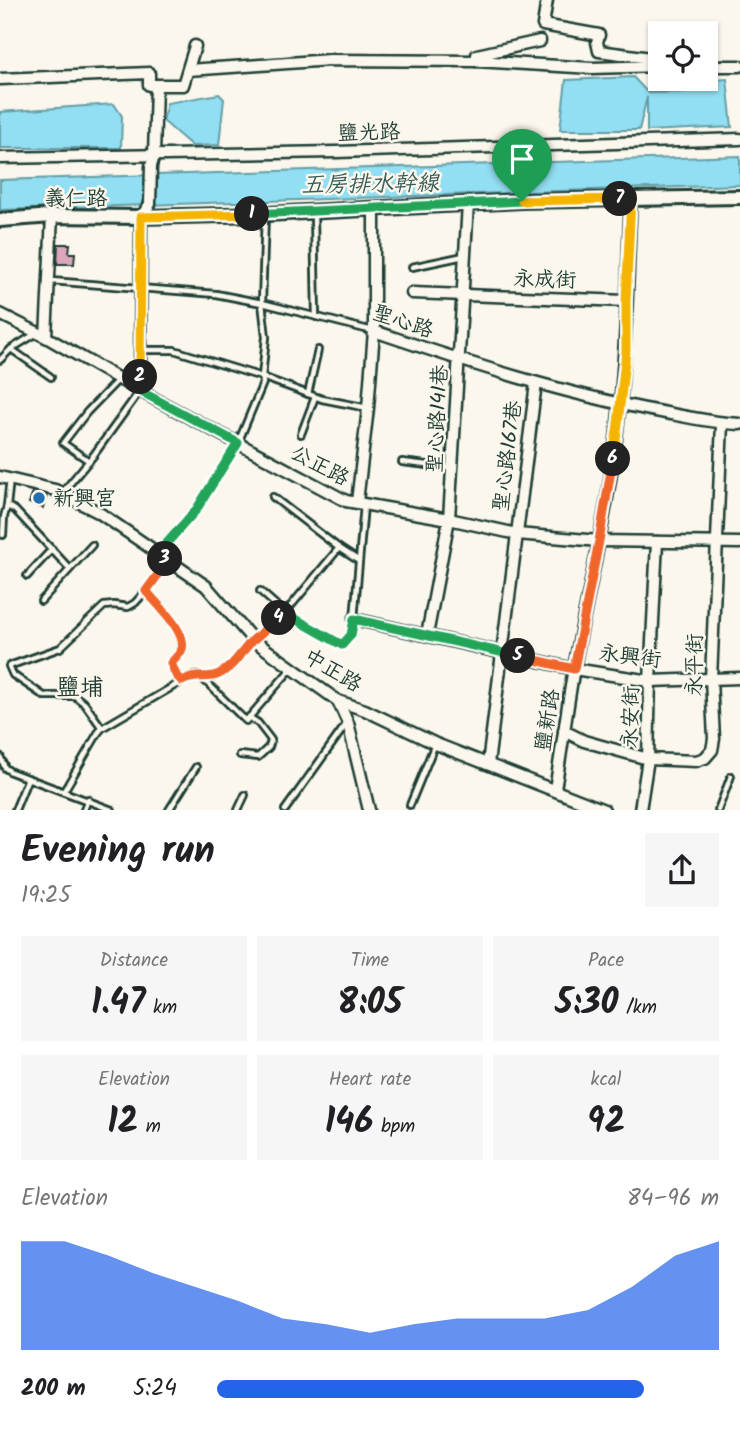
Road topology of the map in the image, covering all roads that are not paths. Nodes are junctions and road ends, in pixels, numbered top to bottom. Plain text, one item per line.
1 (547, 0) edge
2 (540, 41) dead end
3 (195, 46) dead end
4 (648, 58) edge
5 (475, 61) junction
6 (648, 66) edge
7 (718, 66) edge
8 (740, 66) edge
9 (187, 70) junction
10 (0, 79) edge
11 (156, 85) junction
12 (740, 139) edge
13 (0, 158) edge
14 (152, 161) junction
15 (740, 197) edge
16 (631, 199) junction
17 (468, 204) junction
18 (374, 209) junction
19 (314, 210) junction
20 (265, 214) junction
21 (52, 216) junction
22 (141, 217) junction
23 (0, 219) edge
24 (465, 256) junction
25 (412, 267) dead end
26 (49, 281) junction
27 (141, 289) junction
28 (412, 293) dead end
29 (463, 295) junction
30 (626, 301) junction
31 (262, 303) junction
32 (0, 314) edge
33 (316, 317) junction
34 (374, 331) junction
35 (42, 335) junction
36 (11, 349) junction
37 (318, 350) dead end
38 (140, 351) junction
39 (0, 360) edge
40 (460, 360) junction
41 (51, 377) dead end
42 (262, 377) junction
43 (118, 379) junction
44 (536, 383) junction
45 (140, 391) junction
46 (308, 394) junction
47 (315, 397) junction
48 (620, 405) junction
49 (368, 408) junction
50 (722, 423) junction
51 (740, 424) edge
52 (301, 434) dead end
53 (238, 443) junction
54 (89, 461) junction
55 (402, 462) dead end
56 (453, 468) junction
57 (5, 478) edge
58 (62, 493) junction
59 (273, 497) dead end
60 (361, 503) junction
61 (7, 506) junction
62 (449, 519) junction
63 (517, 534) junction
64 (3, 535) dead end
65 (599, 541) junction
66 (657, 542) junction
67 (717, 542) junction
68 (740, 543) edge
69 (92, 545) dead end
70 (340, 548) junction
71 (52, 549) junction
72 (158, 553) junction
73 (168, 561) junction
74 (359, 561) junction
75 (69, 568) junction
76 (27, 576) dead end
77 (146, 591) junction
78 (260, 591) dead end
79 (41, 601) dead end
80 (285, 613) junction
81 (354, 619) junction
82 (427, 635) junction
83 (253, 640) junction
84 (501, 652) junction
85 (291, 669) junction
86 (574, 669) junction
87 (200, 676) junction
88 (711, 678) junction
89 (740, 678) edge
90 (182, 681) junction
91 (650, 681) junction
92 (338, 701) junction
93 (249, 717) junction
94 (348, 723) junction
95 (102, 728) junction
96 (565, 731) junction
97 (436, 744) junction
98 (0, 755) edge
99 (240, 755) dead end
100 (648, 758) junction
101 (488, 764) junction
102 (196, 767) dead end
103 (731, 776) dead end
104 (28, 778) junction
105 (555, 789) junction
106 (64, 791) junction
107 (245, 795) dead end
108 (88, 799) junction
109 (410, 806) dead end
110 (15, 810) edge
111 (83, 810) edge
112 (112, 810) edge
113 (169, 810) edge
114 (238, 810) edge
115 (285, 810) edge
116 (369, 810) edge
117 (604, 810) edge
118 (640, 810) edge
119 (718, 810) edge

1 - 4 street
2 - 5 street
3 - 9 street
5 - 6 street
5 - 9 street
7 - 8 street
9 - 11 street
10 - 11 street
11 - 14 street
12 - 14 street, 鹽光路
13 - 14 street, 鹽光路
14 - 22 street
15 - 16 street, 義仁路
16 - 17 street, 義仁路
16 - 30 street, 鹽新路
17 - 18 street, 義仁路
17 - 24 street, 聖心路141巷
18 - 19 street, 義仁路
18 - 34 street
19 - 20 street, 義仁路
19 - 33 lane
20 - 22 street, 義仁路
20 - 31 lane
21 - 22 street, 義仁路
21 - 23 street, 義仁路
21 - 26 street
22 - 27 street
24 - 25 lane
24 - 29 street, 聖心路141巷
26 - 27 lane, 聖心路
26 - 35 street
27 - 31 lane, 聖心路
27 - 38 street
28 - 29 street, 永成街
29 - 30 street, 永成街
29 - 40 street, 聖心路141巷
30 - 48 street, 鹽新路
31 - 33 lane, 聖心路
31 - 42 lane
32 - 35 street, 公正路
33 - 34 lane, 聖心路
34 - 40 street, 聖心路
34 - 49 street
35 - 36 lane
35 - 43 street, 公正路
36 - 39 lane
36 - 41 lane
37 - 46 lane
38 - 42 lane
38 - 45 street
40 - 44 street, 聖心路
40 - 56 street, 聖心路141巷
42 - 46 lane
42 - 53 lane
43 - 45 street, 公正路
43 - 54 lane
44 - 48 street, 聖心路
44 - 63 street, 聖心路167巷
45 - 53 street, 公正路
45 - 54 lane
46 - 47 lane
47 - 49 lane
47 - 52 lane
48 - 50 street, 聖心路
48 - 65 street, 鹽新路
49 - 60 street
50 - 51 street, 聖心路
50 - 67 street, 永平街
53 - 60 street, 公正路
53 - 72 lane
54 - 58 lane
55 - 56 lane
56 - 62 street, 聖心路141巷
57 - 58 street, 中正路
57 - 61 lane
58 - 72 street, 中正路
59 - 70 lane
60 - 62 street, 公正路
60 - 74 lane
61 - 64 lane
61 - 71 lane
62 - 63 street, 公正路
62 - 82 street, 聖心路141巷
63 - 65 street, 公正路
63 - 84 street, 聖心路167巷
65 - 66 street, 公正路
65 - 86 street, 鹽新路
66 - 67 street, 公正路
66 - 91 street, 永安街
67 - 68 street, 公正路
67 - 88 street, 永平街
69 - 75 lane
70 - 74 lane
70 - 80 lane
71 - 75 lane
71 - 76 lane
72 - 73 street, 中正路
73 - 77 lane
73 - 83 street, 中正路
74 - 81 lane
75 - 79 lane
77 - 90 lane
77 - 95 lane
78 - 80 lane
80 - 81 lane
80 - 83 lane
81 - 82 street, 永興街
82 - 84 street, 永興街
83 - 85 street, 中正路
83 - 87 lane
84 - 86 street, 永興街
84 - 101 street, 聖心路167巷
85 - 92 street, 中正路
85 - 93 lane
86 - 91 street, 永興街
86 - 96 street, 鹽新路
87 - 90 lane
87 - 93 lane
88 - 89 street, 永興街
88 - 91 street, 永興街
88 - 100 street, 永平街
90 - 95 lane
91 - 100 street, 永安街
92 - 94 street
92 - 97 street, 中正路
93 - 99 lane
94 - 115 lane
94 - 116 street
95 - 106 lane
96 - 100 street, 永平街
96 - 105 street, 鹽新路
97 - 101 street, 中正路
97 - 109 lane
98 - 104 lane
100 - 118 street, 永安街
101 - 105 street, 中正路
102 - 113 lane
103 - 119 lane
104 - 106 lane
104 - 110 lane
105 - 117 street, 中正路
106 - 108 lane
107 - 114 lane
108 - 111 lane
108 - 112 lane

